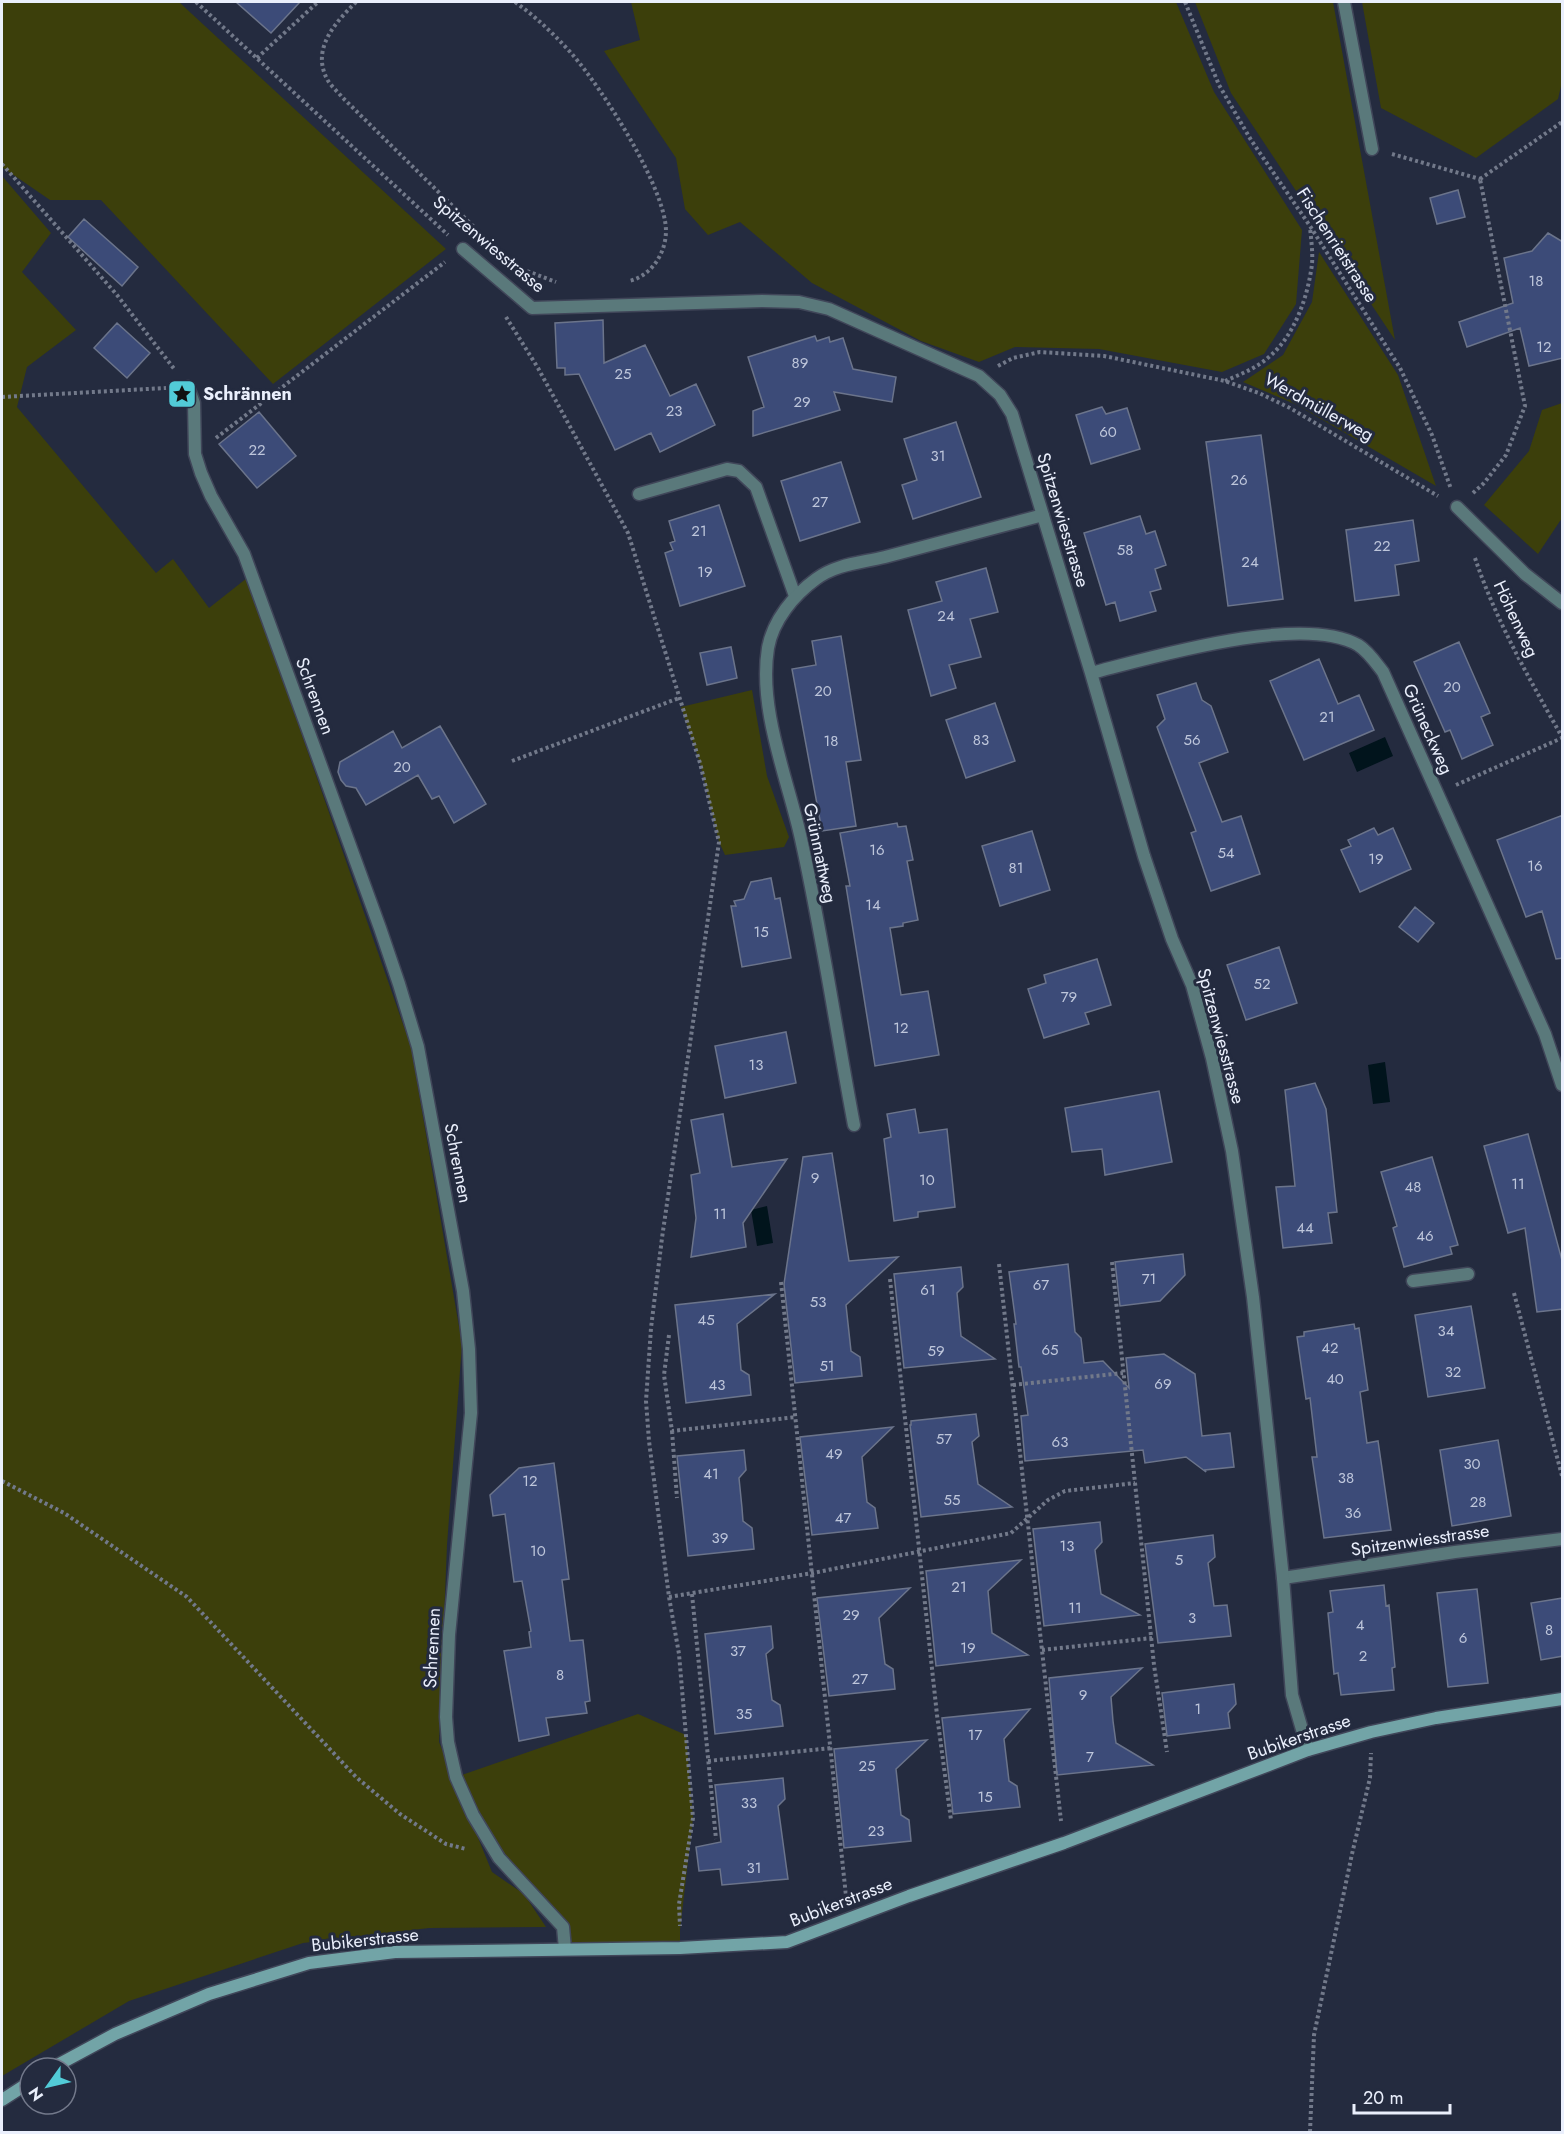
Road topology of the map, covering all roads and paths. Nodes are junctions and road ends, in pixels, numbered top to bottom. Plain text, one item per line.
1 (196, 2) edge
2 (318, 2) edge
3 (356, 2) edge
4 (514, 2) edge
5 (1185, 2) edge
6 (1344, 2) edge
7 (257, 58) junction
8 (1563, 122) edge
9 (1372, 149) joint
10 (2, 164) edge
11 (1480, 179) junction
12 (1310, 226) junction
13 (476, 229) dead end
14 (463, 249) junction
15 (519, 266) dead end
16 (620, 282) dead end
17 (565, 283) dead end
18 (500, 308) dead end
19 (1013, 358) dead end
20 (1225, 381) junction
21 (188, 387) junction
22 (2, 397) edge
23 (195, 454) junction
24 (639, 494) dead end
25 (1457, 507) junction
26 (1043, 515) junction
27 (1472, 551) dead end
28 (795, 596) junction
29 (1563, 603) edge
30 (1091, 672) junction
31 (679, 698) junction
32 (1563, 738) edge
33 (512, 761) dead end
34 (1438, 794) junction
35 (1563, 1085) edge
36 (854, 1125) dead end
37 (1112, 1262) dead end
38 (999, 1264) dead end
39 (1468, 1274) dead end
40 (890, 1279) dead end
41 (1413, 1281) dead end
42 (782, 1282) dead end
43 (1514, 1293) dead end
44 (669, 1335) dead end
45 (1123, 1373) junction
46 (1013, 1385) junction
47 (796, 1417) junction
48 (672, 1431) junction
49 (1563, 1476) edge
50 (2, 1481) edge
51 (1135, 1483) junction
52 (677, 1498) dead end
53 (1028, 1520) junction
54 (1563, 1539) edge
55 (919, 1551) junction
56 (813, 1573) junction
57 (1284, 1578) junction
58 (692, 1594) junction
59 (669, 1597) junction
60 (1152, 1638) junction
61 (1042, 1650) junction
62 (1563, 1699) edge
63 (1371, 1732) junction
64 (831, 1748) junction
65 (1308, 1750) junction
66 (1167, 1752) dead end
67 (708, 1761) junction
68 (1061, 1815) dead end
69 (951, 1820) dead end
70 (716, 1839) dead end
71 (499, 1858) junction
72 (846, 1897) dead end
73 (680, 1948) junction
74 (565, 1949) junction
75 (74, 2056) edge
76 (18, 2090) edge
77 (2, 2100) edge
78 (1310, 2133) edge

1 - 7 path, Spitzenwiesstrasse
2 - 7 path
3 - 13 path
4 - 16 path
5 - 12 path, Fischenrietstrasse
6 - 9 street
7 - 14 path, Spitzenwiesstrasse
8 - 11 path
9 - 11 path
10 - 21 path
11 - 25 path
12 - 20 path
12 - 25 path, Fischenrietstrasse
14 - 23 path
14 - 26 street, Spitzenwiesstrasse
15 - 17 path
18 - 31 path
19 - 20 path, Werdmüllerweg
20 - 25 path, Werdmüllerweg
21 - 22 path
21 - 23 street, Schrennen
23 - 71 street, Schrennen
24 - 28 street
25 - 29 street
26 - 28 street, Grünmattweg
26 - 30 street, Spitzenwiesstrasse
27 - 32 path, Höhenweg
28 - 36 street, Grünmattweg
30 - 34 street, Grüneckweg
30 - 57 street, Spitzenwiesstrasse
31 - 33 path
31 - 59 path
32 - 34 path
34 - 35 street, Grüneckweg
37 - 45 path
38 - 46 path
39 - 41 street
40 - 55 path
42 - 47 path
43 - 49 path
44 - 48 path
45 - 46 path
45 - 51 path
46 - 53 path
47 - 48 path
47 - 56 path
48 - 52 path
50 - 71 path
51 - 53 path
51 - 60 path
53 - 55 path
53 - 61 path
54 - 57 street, Spitzenwiesstrasse
55 - 56 path
55 - 69 path
56 - 58 path
56 - 64 path
57 - 65 street, Spitzenwiesstrasse
58 - 59 path
58 - 67 path
59 - 73 path
60 - 61 path
60 - 66 path
61 - 68 path
62 - 63 street, Bubikerstrasse
63 - 65 street, Bubikerstrasse
63 - 78 path
64 - 67 path
64 - 72 path
65 - 73 street, Bubikerstrasse
67 - 70 path
71 - 74 street, Schrennen
73 - 74 street, Bubikerstrasse
74 - 75 street, Bubikerstrasse
76 - 77 street

